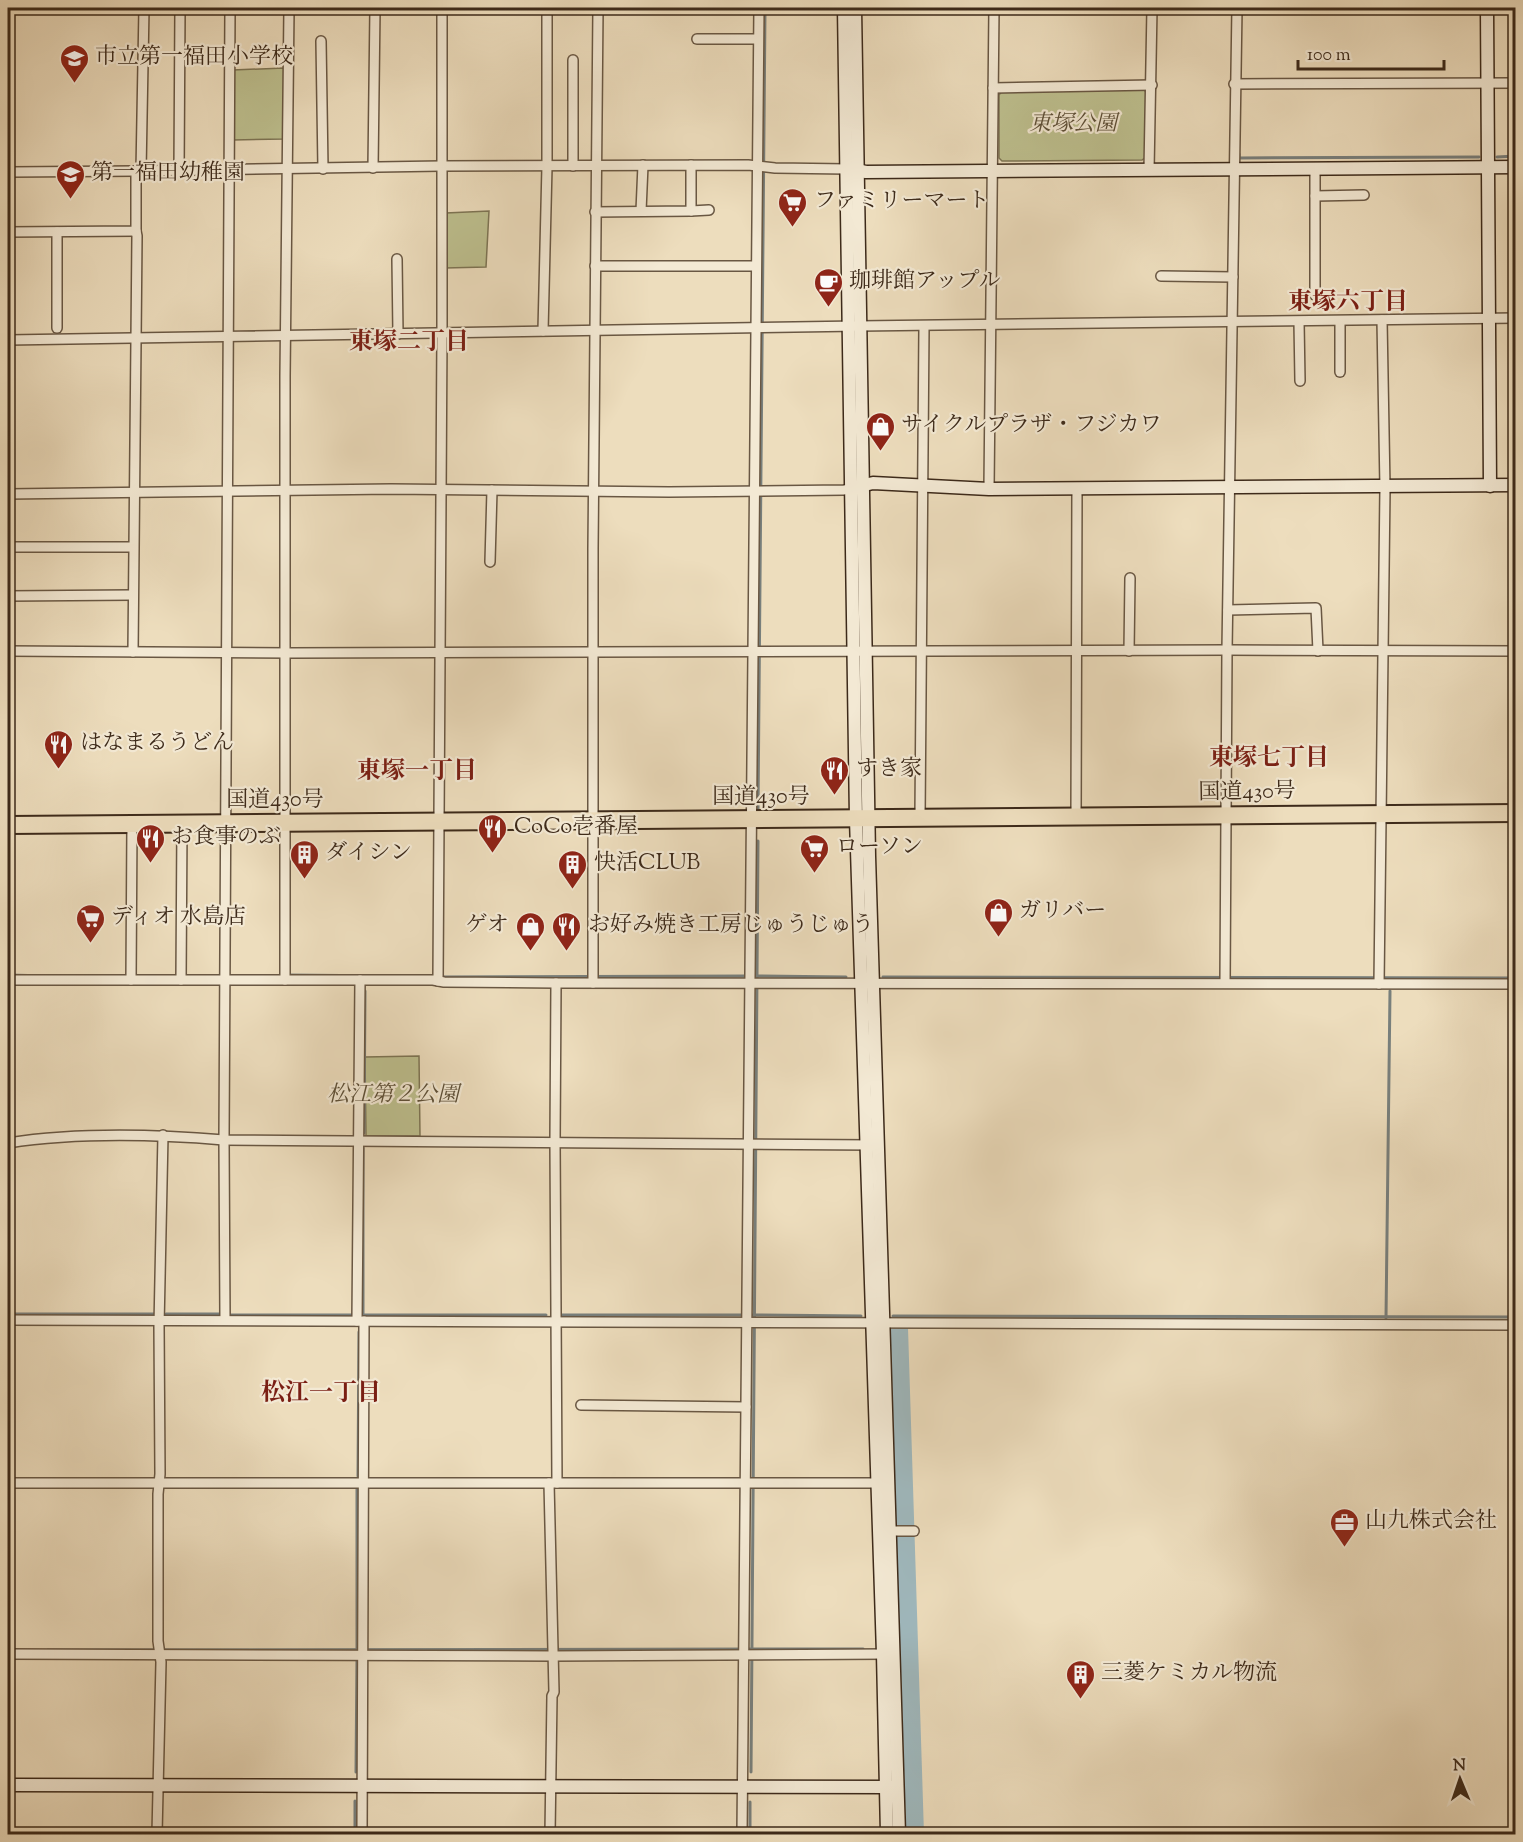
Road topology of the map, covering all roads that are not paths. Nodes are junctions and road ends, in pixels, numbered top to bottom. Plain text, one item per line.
1 (144, 8) edge
2 (180, 8) edge
3 (230, 8) edge
4 (289, 8) edge
5 (375, 8) edge
6 (442, 8) edge
7 (548, 8) edge
8 (598, 8) edge
9 (762, 8) edge
10 (813, 8) edge
11 (844, 8) edge
12 (849, 8) edge
13 (855, 8) edge
14 (870, 8) edge
15 (994, 8) edge
16 (1152, 8) edge
17 (1237, 8) edge
18 (1487, 8) edge
19 (697, 39) dead end
20 (758, 39) junction
21 (321, 41) dead end
22 (573, 60) dead end
23 (1488, 83) junction
24 (1515, 83) edge
25 (1234, 84) junction
26 (1152, 85) junction
27 (993, 88) junction
28 (643, 165) junction
29 (691, 165) junction
30 (441, 166) junction
31 (547, 166) junction
32 (573, 166) junction
33 (596, 166) junction
34 (762, 167) junction
35 (1488, 167) junction
36 (1515, 167) edge
37 (374, 168) junction
38 (1315, 168) junction
39 (287, 169) junction
40 (323, 169) junction
41 (1233, 169) junction
42 (229, 170) junction
43 (852, 170) junction
44 (1149, 170) junction
45 (139, 171) junction
46 (179, 171) junction
47 (992, 171) junction
48 (11, 172) dead end
49 (1364, 195) dead end
50 (1315, 196) junction
51 (709, 210) dead end
52 (641, 211) junction
53 (691, 211) junction
54 (595, 212) junction
55 (136, 231) junction
56 (8, 232) edge
57 (57, 232) junction
58 (397, 259) dead end
59 (595, 266) junction
60 (756, 266) junction
61 (1161, 276) dead end
62 (1233, 277) junction
63 (1315, 295) dead end
64 (1515, 318) edge
65 (1488, 319) junction
66 (1382, 320) junction
67 (1340, 321) junction
68 (1299, 322) junction
69 (1233, 323) junction
70 (991, 325) junction
71 (854, 326) junction
72 (924, 326) junction
73 (57, 328) dead end
74 (760, 329) junction
75 (595, 330) junction
76 (543, 331) junction
77 (398, 334) junction
78 (442, 334) junction
79 (286, 336) junction
80 (229, 337) junction
81 (136, 338) junction
82 (8, 340) edge
83 (1340, 372) dead end
84 (1300, 381) dead end
85 (923, 485) junction
86 (1490, 486) junction
87 (1515, 486) edge
88 (857, 487) junction
89 (1077, 488) junction
90 (1229, 488) junction
91 (1385, 488) junction
92 (989, 489) junction
93 (441, 490) junction
94 (492, 490) junction
95 (595, 490) junction
96 (758, 490) junction
97 (228, 491) junction
98 (285, 491) junction
99 (133, 493) junction
100 (8, 494) edge
101 (8, 547) edge
102 (133, 548) junction
103 (490, 562) dead end
104 (1130, 578) dead end
105 (132, 595) junction
106 (8, 596) edge
107 (1227, 610) junction
108 (1227, 650) junction
109 (8, 651) edge
110 (860, 651) junction
111 (921, 651) junction
112 (1077, 651) junction
113 (1129, 651) junction
114 (1318, 651) junction
115 (1383, 651) junction
116 (1515, 651) edge
117 (133, 652) junction
118 (228, 652) junction
119 (285, 652) junction
120 (439, 652) junction
121 (594, 652) junction
122 (757, 652) junction
123 (1515, 813) edge
124 (920, 817) junction
125 (1076, 818) junction
126 (1381, 820) junction
127 (1225, 821) junction
128 (862, 824) junction
129 (1515, 824) edge
130 (8, 825) edge
131 (593, 826) junction
132 (751, 826) junction
133 (439, 827) junction
134 (227, 829) junction
135 (285, 829) junction
136 (132, 830) junction
137 (182, 830) junction
138 (8, 837) edge
139 (131, 977) junction
140 (181, 977) junction
141 (285, 977) junction
142 (438, 978) junction
143 (593, 978) junction
144 (1225, 979) junction
145 (8, 980) edge
146 (226, 980) junction
147 (360, 980) junction
148 (753, 980) junction
149 (1379, 980) junction
150 (867, 982) junction
151 (556, 983) junction
152 (1515, 984) edge
153 (163, 1135) junction
154 (224, 1140) junction
155 (358, 1141) junction
156 (555, 1142) junction
157 (8, 1143) edge
158 (753, 1143) junction
159 (872, 1144) junction
160 (750, 1319) junction
161 (8, 1320) edge
162 (160, 1320) junction
163 (225, 1320) junction
164 (361, 1321) junction
165 (555, 1321) junction
166 (878, 1323) junction
167 (1515, 1325) edge
168 (581, 1405) dead end
169 (746, 1407) junction
170 (8, 1483) edge
171 (159, 1483) junction
172 (364, 1483) junction
173 (553, 1483) junction
174 (883, 1483) junction
175 (751, 1484) junction
176 (890, 1531) junction
177 (914, 1531) dead end
178 (159, 1650) junction
179 (360, 1652) junction
180 (553, 1652) junction
181 (748, 1652) junction
182 (8, 1654) edge
183 (889, 1654) junction
184 (8, 1785) edge
185 (157, 1785) junction
186 (742, 1785) junction
187 (362, 1786) junction
188 (550, 1786) junction
189 (892, 1787) junction
190 (157, 1834) edge
191 (362, 1834) edge
192 (550, 1834) edge
193 (742, 1834) edge
194 (887, 1834) edge
195 (899, 1834) edge

1 - 45 street
2 - 46 street
3 - 42 street
4 - 39 street
5 - 37 street
6 - 30 street
7 - 31 street
8 - 33 street
9 - 10 street
9 - 20 street
11 - 43 street
12 - 13 street
13 - 14 street
13 - 43 street
15 - 27 street
16 - 26 street
17 - 25 street
18 - 23 street
19 - 20 street
20 - 34 street
21 - 40 street
22 - 32 street
23 - 24 street
23 - 25 street
23 - 35 street
25 - 41 street
26 - 27 street
26 - 44 street
27 - 47 street
28 - 29 street
28 - 33 street
28 - 52 street
29 - 34 street
29 - 53 street
30 - 31 street
30 - 37 street
30 - 78 street
31 - 32 street
31 - 76 street
32 - 33 street
33 - 54 street
34 - 43 street
34 - 60 street
35 - 36 street
35 - 38 street
35 - 65 street
37 - 40 street
38 - 41 street
38 - 50 street
39 - 40 street
39 - 42 street
39 - 79 street
41 - 44 street
41 - 62 street
42 - 46 street
42 - 80 street
43 - 47 street
43 - 71 street
44 - 47 street
45 - 46 street
45 - 48 street
45 - 55 street
47 - 70 street
49 - 50 street
50 - 63 street
51 - 53 street
52 - 53 street
52 - 54 street
54 - 59 street
55 - 57 street
55 - 81 street
56 - 57 street
57 - 73 street
58 - 77 street
59 - 60 street
59 - 75 street
60 - 74 street
61 - 62 street
62 - 69 street
64 - 65 street
65 - 66 street
65 - 86 street
66 - 67 street
66 - 91 street
67 - 68 street
67 - 83 street
68 - 69 street
68 - 84 street
69 - 70 street
69 - 90 street
70 - 72 street
70 - 92 street
71 - 72 street
71 - 74 street
71 - 88 street
72 - 85 street
74 - 75 street
74 - 96 street
75 - 76 street
75 - 95 street
76 - 78 street
77 - 78 street
77 - 79 street
78 - 93 street
79 - 80 street
79 - 98 street
80 - 81 street
80 - 97 street
81 - 82 street
81 - 99 street
85 - 88 street
85 - 92 street
85 - 111 street
86 - 87 street
86 - 91 street
88 - 96 street
88 - 110 street
89 - 90 street
89 - 92 street
89 - 112 street
90 - 91 street
90 - 107 street
91 - 115 street
93 - 94 street
93 - 98 street
93 - 120 street
94 - 95 street
94 - 103 street
95 - 96 street
95 - 121 street
96 - 122 street
97 - 98 street
97 - 99 street
97 - 118 street
98 - 119 street
99 - 100 street
99 - 102 street
101 - 102 street
102 - 105 street
104 - 113 street
105 - 106 street
105 - 117 street
107 - 108 street
107 - 114 street
108 - 113 street
108 - 114 street
108 - 127 street
109 - 117 street
110 - 111 street
110 - 122 street
110 - 128 street
111 - 112 street
111 - 124 street
112 - 113 street
112 - 125 street
114 - 115 street
115 - 116 street
115 - 126 street
117 - 118 street
118 - 119 street
118 - 134 street
119 - 120 street
119 - 135 street
120 - 121 street
120 - 133 street
121 - 122 street
121 - 131 street
122 - 132 street
123 - 126 highway, 国道430号
124 - 125 highway, 国道430号
124 - 128 highway, 国道430号
125 - 127 highway, 国道430号
126 - 127 highway, 国道430号
126 - 129 highway, 国道430号
126 - 149 street
127 - 128 highway, 国道430号
127 - 144 street
128 - 132 highway, 国道430号
128 - 150 street
130 - 136 highway, 国道430号
131 - 132 highway, 国道430号
131 - 133 highway, 国道430号
131 - 143 street
132 - 148 street
133 - 135 highway, 国道430号
133 - 142 street
134 - 135 highway, 国道430号
134 - 137 highway, 国道430号
134 - 146 street
135 - 141 street
136 - 137 highway, 国道430号
136 - 138 highway, 国道430号
136 - 139 street
137 - 140 street
139 - 140 street
139 - 145 street
140 - 146 street
141 - 146 street
141 - 147 street
142 - 147 street
142 - 151 street
143 - 148 street
143 - 151 street
144 - 149 street
144 - 150 street
146 - 154 street
147 - 155 street
148 - 150 street
148 - 158 street
149 - 152 street
150 - 159 street
151 - 156 street
153 - 154 street
153 - 157 street
153 - 162 street
154 - 155 street
154 - 163 street
155 - 156 street
155 - 164 street
156 - 158 street
156 - 165 street
158 - 159 street
158 - 160 street
159 - 166 street
160 - 165 street
160 - 166 street
160 - 169 street
161 - 162 street
162 - 163 street
162 - 171 street
163 - 164 street
164 - 165 street
164 - 172 street
165 - 173 street
166 - 167 street
166 - 174 street
168 - 169 street
169 - 175 street
170 - 171 street
171 - 172 street
171 - 178 street
172 - 173 street
172 - 179 street
173 - 175 street
173 - 180 street
174 - 175 street
174 - 176 street
175 - 181 street
176 - 177 street
176 - 183 street
178 - 179 street
178 - 182 street
178 - 185 street
179 - 180 street
179 - 187 street
180 - 181 street
180 - 188 street
181 - 183 street
181 - 186 street
183 - 189 street
184 - 185 street
185 - 187 street
185 - 190 street
186 - 188 street
186 - 189 street
186 - 193 street
187 - 188 street
187 - 191 street
188 - 192 street
189 - 194 street
189 - 195 street

